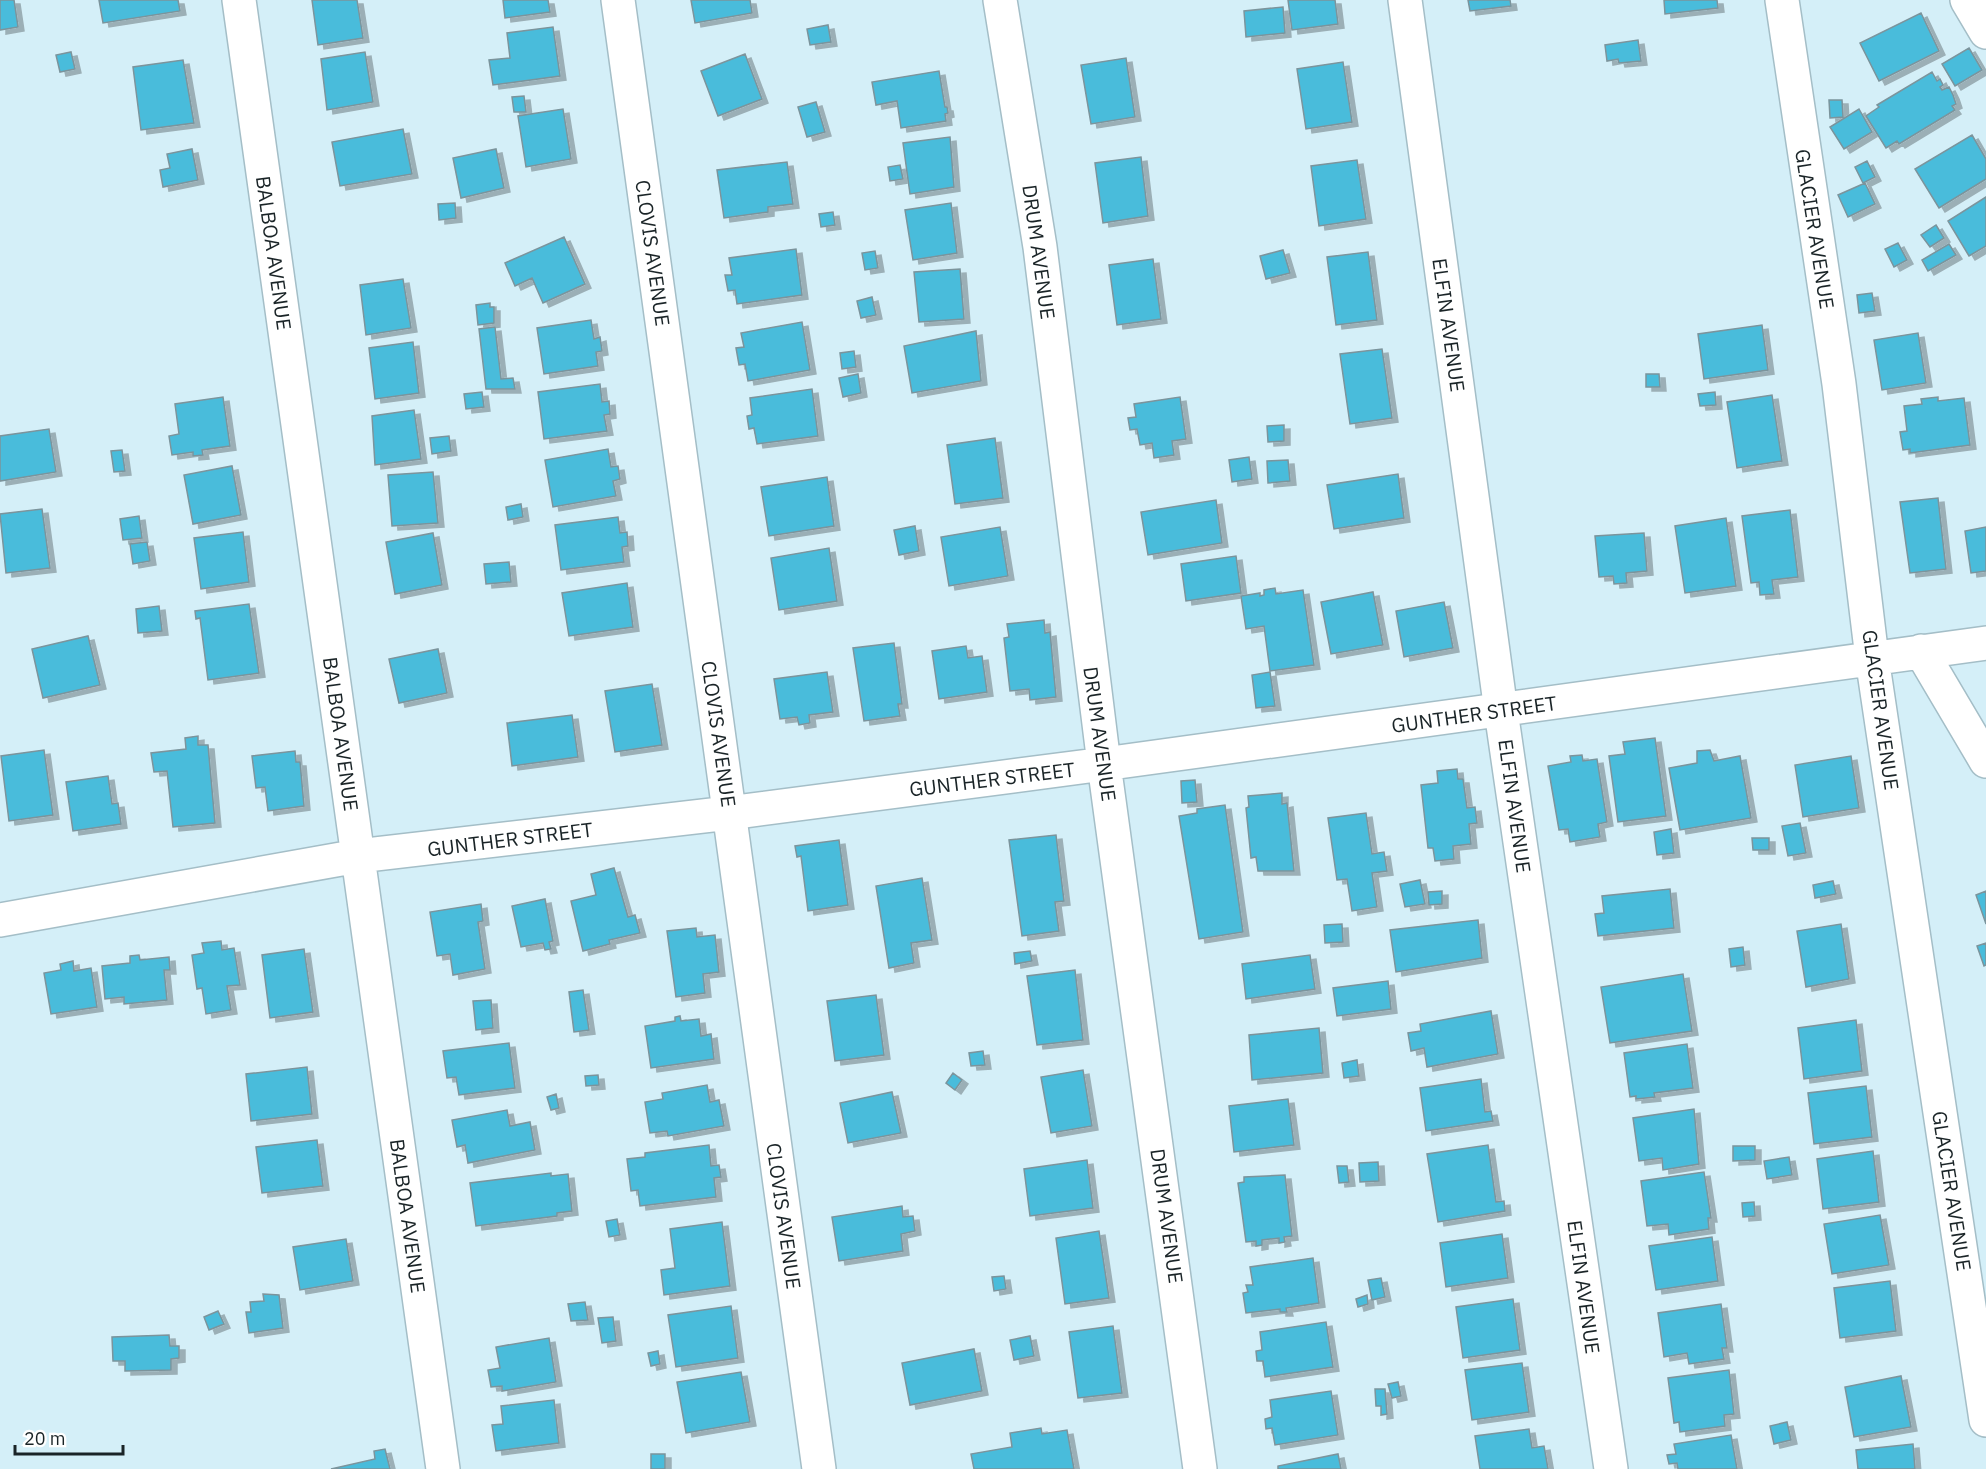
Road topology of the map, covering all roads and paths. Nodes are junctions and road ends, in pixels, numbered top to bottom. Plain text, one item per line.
1 (239, 0) edge
2 (618, 0) edge
3 (1000, 0) edge
4 (1405, 0) edge
5 (1782, 0) edge
6 (1986, 643) edge
7 (1921, 651) junction
8 (1872, 658) junction
9 (1501, 711) junction
10 (1986, 761) edge
11 (1104, 764) junction
12 (729, 813) junction
13 (358, 856) junction
14 (0, 920) edge
15 (1986, 1420) edge
16 (443, 1469) edge
17 (819, 1469) edge
18 (1200, 1469) edge
19 (1611, 1469) edge

1 - 13 street, BALBOA AVENUE
2 - 12 street, CLOVIS AVENUE
3 - 11 street, DRUM AVENUE
4 - 9 street, ELFIN AVENUE
5 - 8 street, GLACIER AVENUE
6 - 7 street, GUNTHER STREET
7 - 8 street, GUNTHER STREET
7 - 10 street
8 - 9 street, GUNTHER STREET
8 - 15 street, GLACIER AVENUE
9 - 11 street, GUNTHER STREET
9 - 19 street, ELFIN AVENUE
11 - 12 street, GUNTHER STREET
11 - 18 street, DRUM AVENUE
12 - 13 street, GUNTHER STREET
12 - 17 street, CLOVIS AVENUE
13 - 14 street, GUNTHER STREET
13 - 16 street, BALBOA AVENUE

